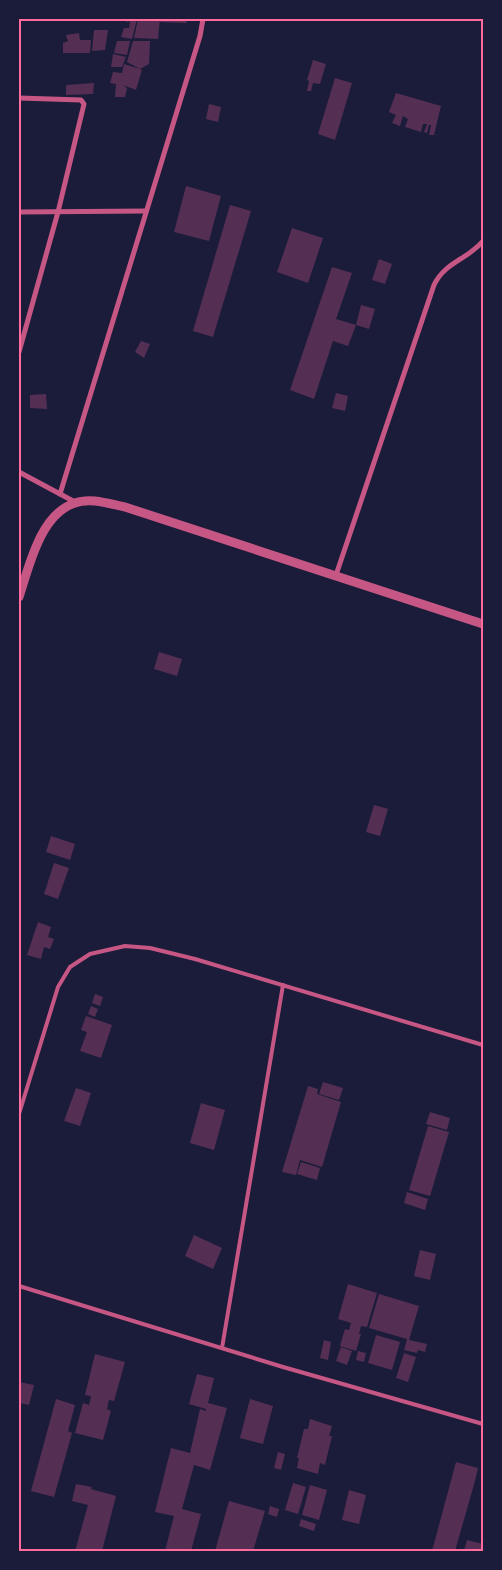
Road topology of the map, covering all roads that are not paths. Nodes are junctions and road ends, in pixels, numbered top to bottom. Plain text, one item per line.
1 (203, 19) edge
2 (19, 98) edge
3 (146, 211) junction
4 (19, 212) edge
5 (58, 212) junction
6 (483, 241) edge
7 (19, 352) edge
8 (19, 472) edge
9 (60, 494) junction
10 (75, 502) junction
11 (336, 576) junction
12 (19, 597) edge
13 (483, 624) edge
14 (283, 985) junction
15 (483, 1045) edge
16 (19, 1114) edge
17 (19, 1286) edge
18 (222, 1348) junction
19 (483, 1424) edge

1 - 3 street
2 - 5 street
3 - 5 street
3 - 9 street
4 - 5 street
5 - 7 street
6 - 11 street
8 - 9 street
9 - 10 street
10 - 11 street
10 - 12 street
11 - 13 street
14 - 15 lane
14 - 16 lane
14 - 18 lane
17 - 18 lane
18 - 19 lane

